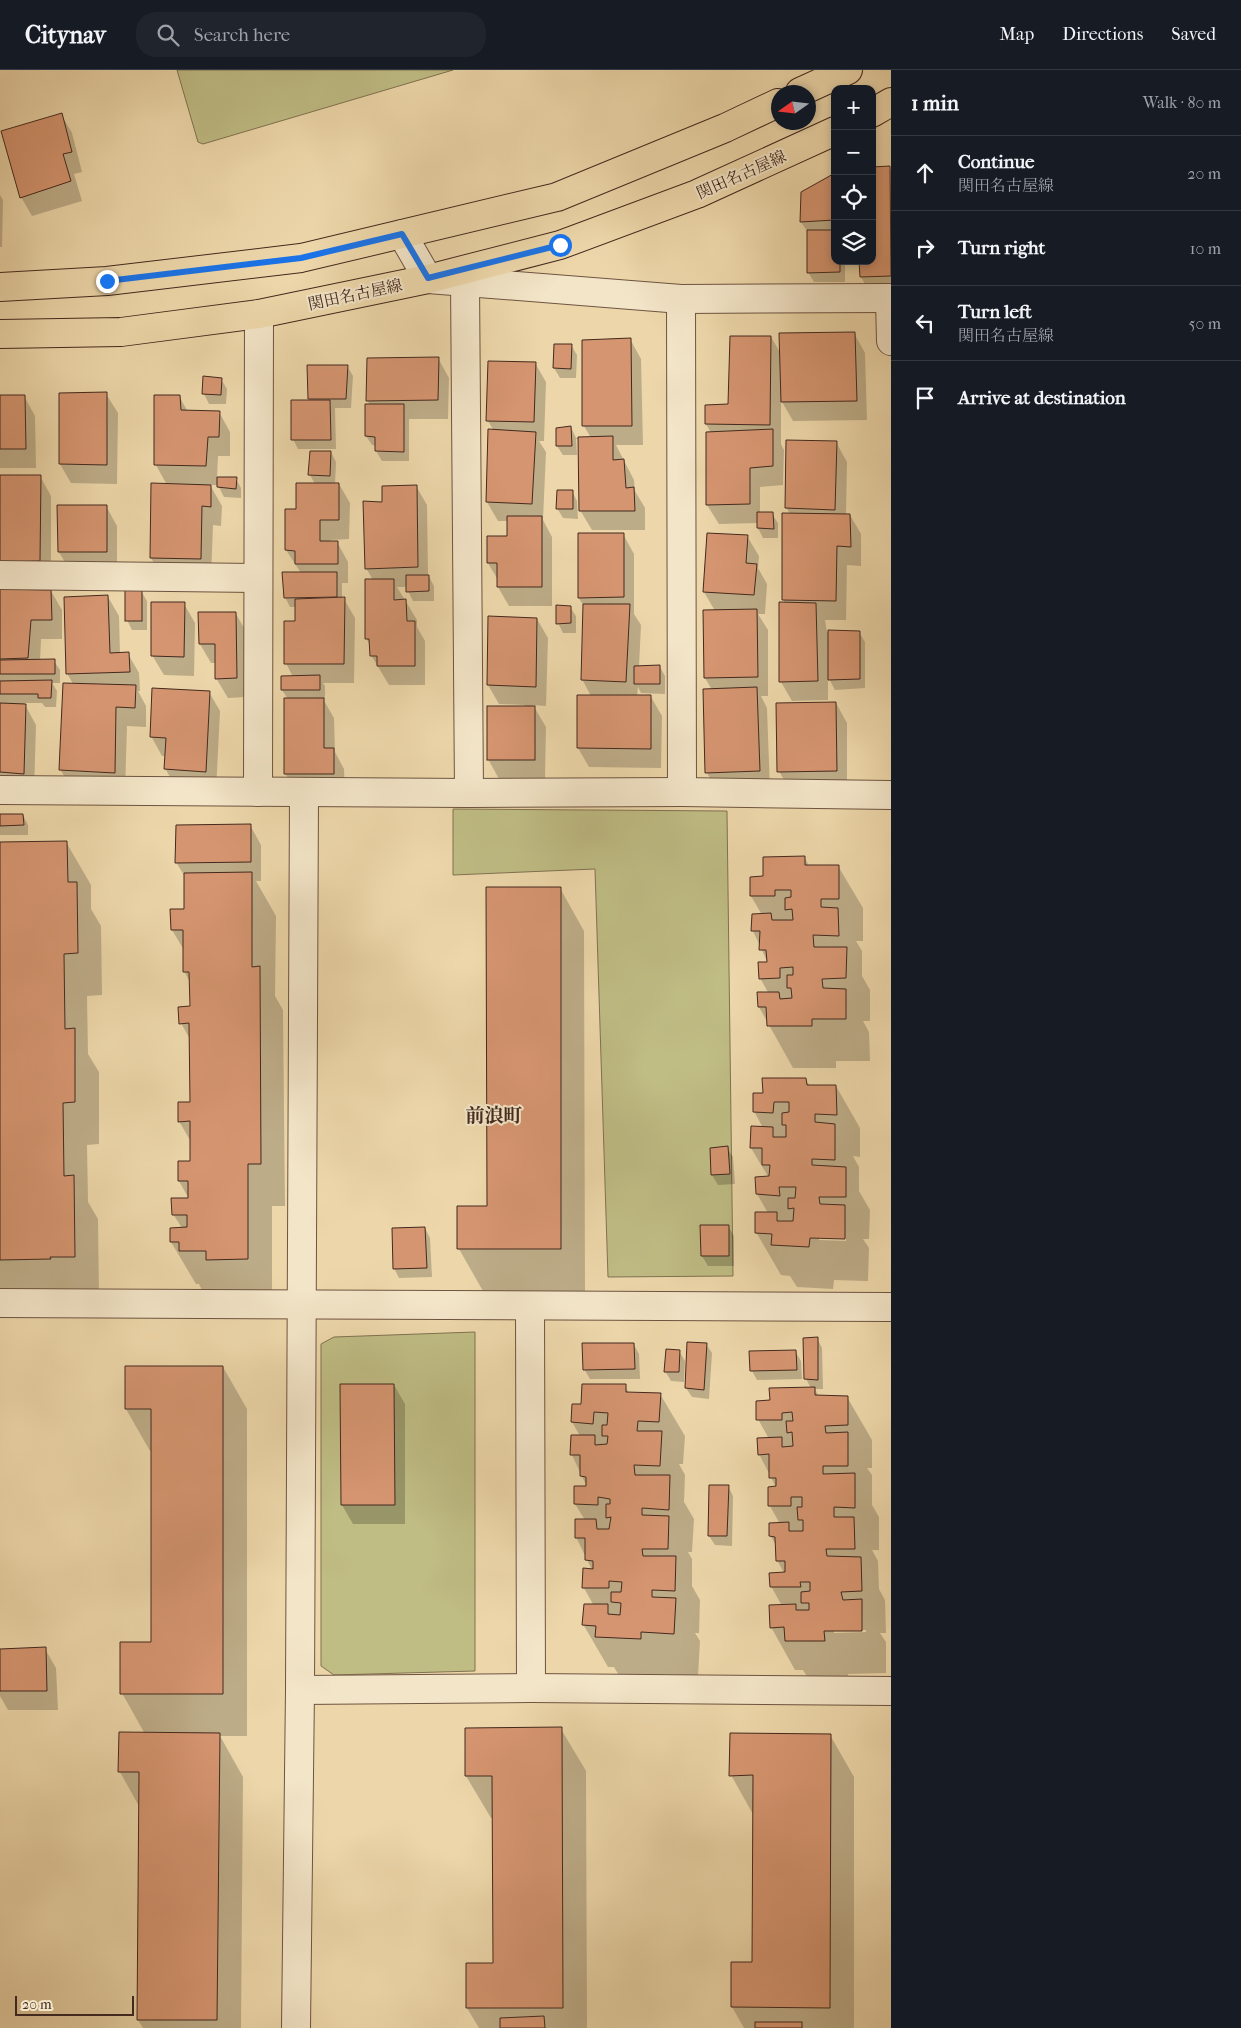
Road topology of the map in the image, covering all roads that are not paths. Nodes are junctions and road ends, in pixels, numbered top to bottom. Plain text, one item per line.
1 (848, 70) edge
2 (815, 85) edge
3 (891, 102) edge
4 (771, 106) edge
5 (876, 111) edge
6 (831, 133) edge
7 (402, 234) junction
8 (428, 278) junction
9 (465, 282) junction
10 (0, 287) edge
11 (890, 298) edge
12 (681, 299) junction
13 (259, 314) junction
14 (0, 334) edge
15 (891, 341) edge
16 (0, 575) edge
17 (258, 578) junction
18 (0, 790) edge
19 (258, 792) junction
20 (682, 792) junction
21 (304, 793) junction
22 (469, 793) junction
23 (891, 795) edge
24 (0, 1303) edge
25 (302, 1305) junction
26 (530, 1306) junction
27 (891, 1307) edge
28 (531, 1688) junction
29 (300, 1690) junction
30 (891, 1691) edge
31 (296, 2028) edge

1 - 2 main road
3 - 5 main road
4 - 7 main road
6 - 8 main road, 関田名古屋線
7 - 8 street
7 - 10 main road
8 - 9 street
8 - 13 main road, 関田名古屋線
9 - 12 street
9 - 22 street
11 - 12 street
11 - 15 street
12 - 20 street
13 - 14 main road, 関田名古屋線
13 - 17 street
16 - 17 street
17 - 19 street
18 - 19 street
19 - 21 street
20 - 22 street
20 - 23 street
21 - 22 street
21 - 25 street
24 - 25 street
25 - 26 street
25 - 29 street
26 - 27 street
26 - 28 street
28 - 29 street
28 - 30 street
29 - 31 street

